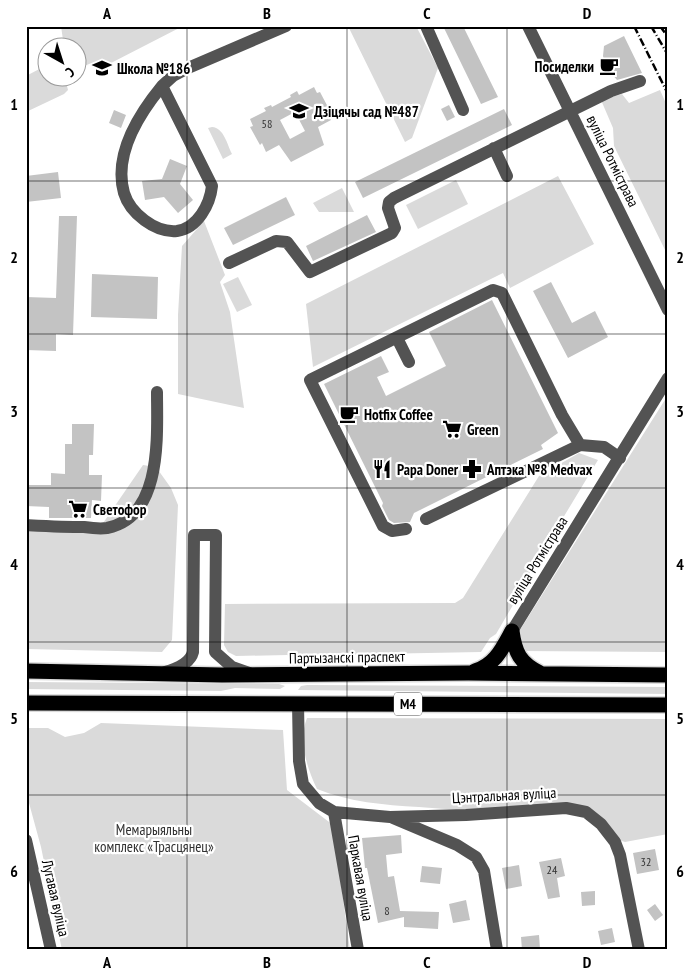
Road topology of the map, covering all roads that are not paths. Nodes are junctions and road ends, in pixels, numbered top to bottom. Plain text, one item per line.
1 (286, 26) edge
2 (426, 26) edge
3 (528, 26) edge
4 (640, 81) dead end
5 (162, 86) junction
6 (463, 110) dead end
7 (570, 111) junction
8 (494, 148) junction
9 (507, 176) dead end
10 (229, 263) dead end
11 (668, 310) edge
12 (397, 338) junction
13 (409, 362) dead end
14 (668, 378) edge
15 (157, 392) dead end
16 (580, 445) junction
17 (620, 458) junction
18 (426, 519) dead end
19 (26, 525) edge
20 (406, 529) dead end
21 (512, 631) junction
22 (26, 670) edge
23 (468, 673) junction
24 (158, 674) junction
25 (541, 674) junction
26 (256, 675) junction
27 (294, 675) junction
28 (668, 675) edge
29 (33, 703) edge
30 (296, 703) junction
31 (668, 707) edge
32 (26, 710) edge
33 (334, 812) junction
34 (390, 817) junction
35 (28, 846) edge
36 (51, 950) edge
37 (358, 950) edge
38 (497, 950) edge
39 (639, 950) edge

1 - 5 street
2 - 6 street
3 - 7 street, вуліца Ротмістрава
4 - 7 street
5 - 5 street
7 - 8 street
7 - 11 street, вуліца Ротмістрава
8 - 9 street
8 - 10 street
12 - 13 street
12 - 16 street
12 - 20 street
14 - 17 street, вуліца Ротмістрава
15 - 19 street
16 - 17 street
16 - 18 street
17 - 21 street, вуліца Ротмістрава
21 - 23 highway
21 - 25 highway
22 - 24 highway, Партызанскі праспект / М4
23 - 25 highway, Партызанскі праспект / М4
23 - 27 highway, Партызанскі праспект / М4
24 - 26 highway, Партызанскі праспект / М4
24 - 26 street
25 - 28 highway, Партызанскі праспект / М4
26 - 27 highway, Партызанскі праспект / М4
27 - 30 highway
29 - 30 highway, М4
29 - 32 highway
30 - 31 highway, М4
30 - 33 street
33 - 34 street, Цэнтральная вуліца
33 - 37 street, Паркавая вуліца
34 - 38 street, Цэнтральная вуліца
34 - 39 street, Цэнтральная вуліца
35 - 36 street, Лугавая вуліца

